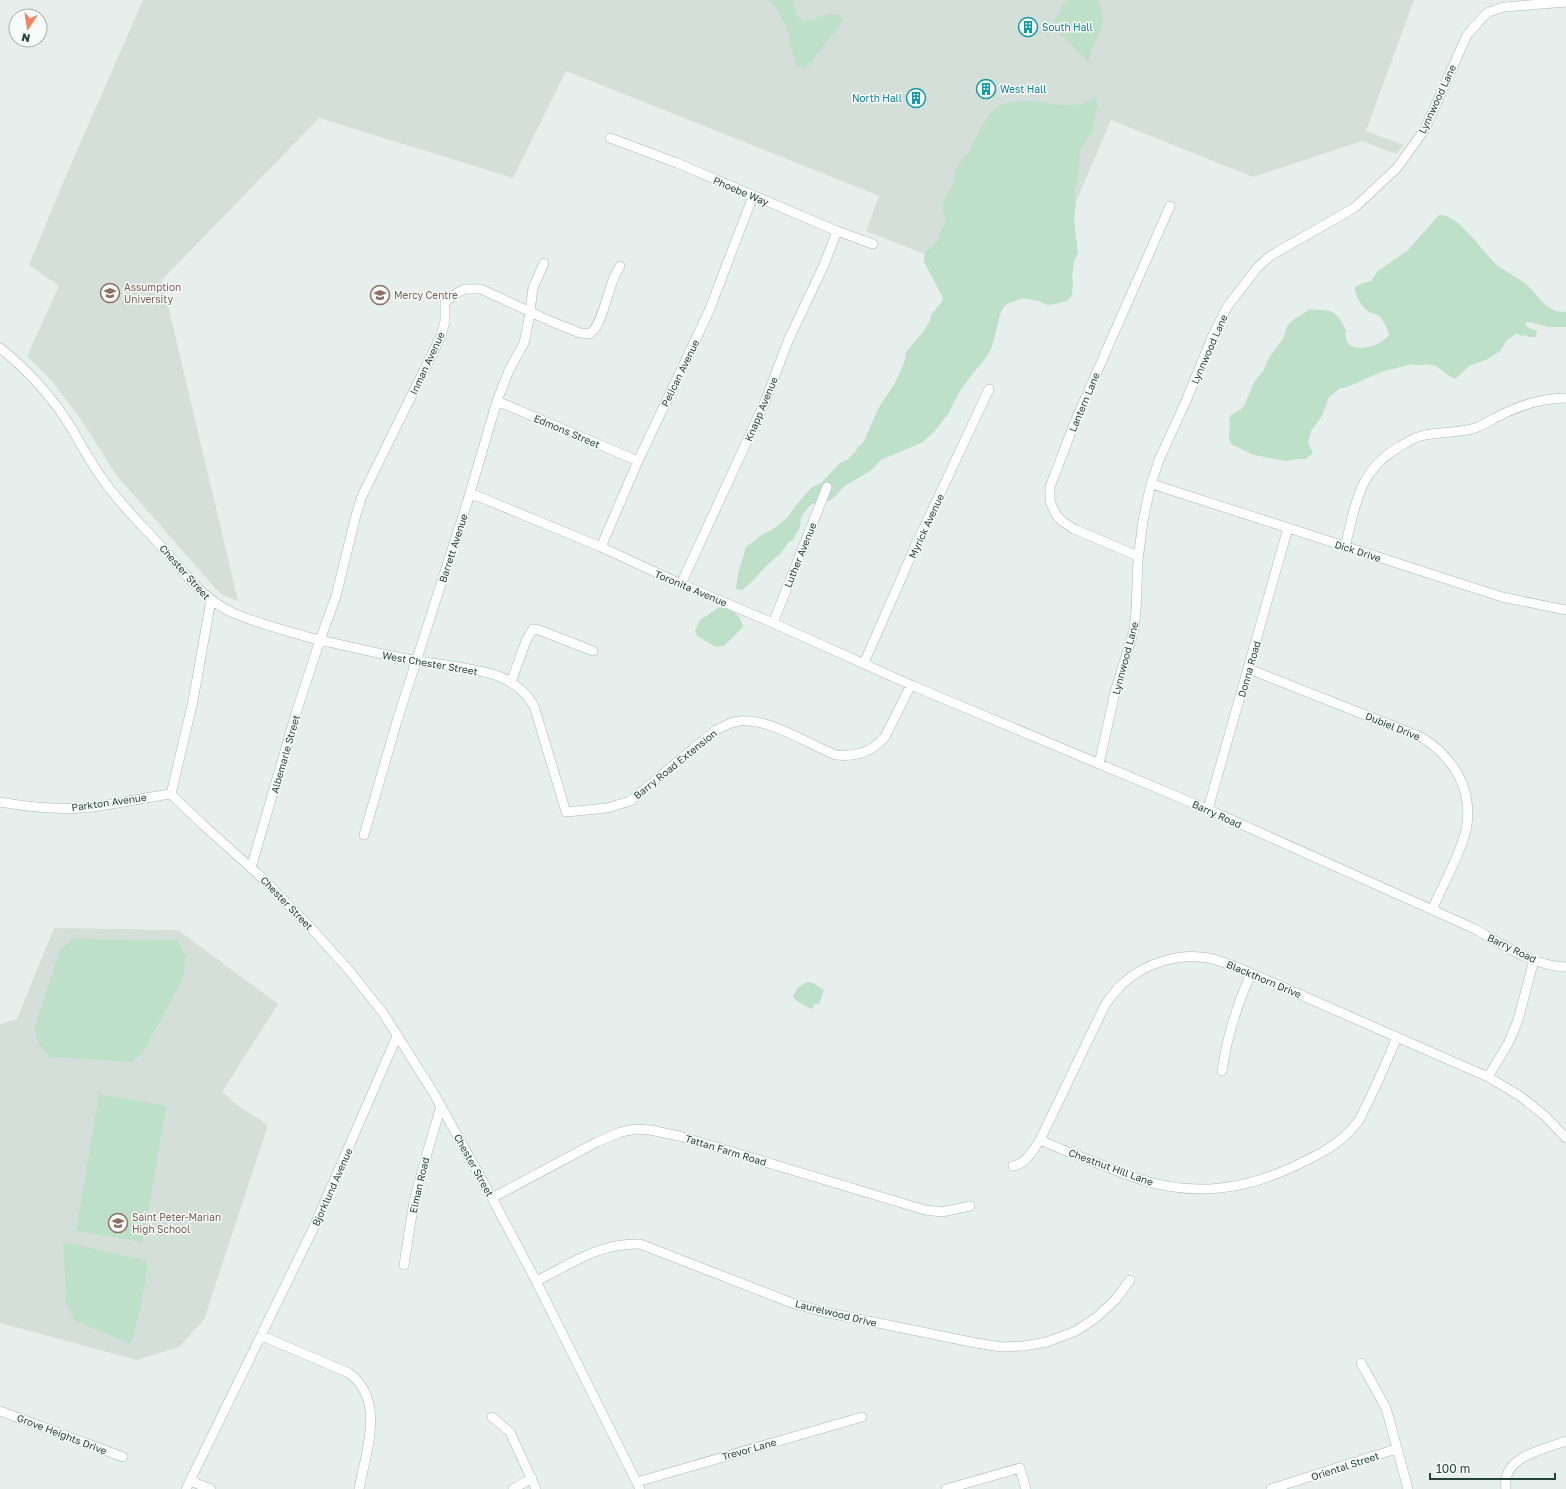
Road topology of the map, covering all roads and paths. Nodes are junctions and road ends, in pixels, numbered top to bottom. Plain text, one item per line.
1 (1566, 2) edge
2 (610, 138) dead end
3 (753, 196) junction
4 (1170, 206) dead end
5 (837, 231) junction
6 (873, 244) dead end
7 (544, 263) dead end
8 (620, 266) dead end
9 (530, 311) junction
10 (0, 348) edge
11 (989, 389) dead end
12 (1566, 398) edge
13 (497, 401) junction
14 (638, 461) junction
15 (1152, 484) junction
16 (827, 487) dead end
17 (470, 494) junction
18 (1288, 528) junction
19 (601, 547) junction
20 (1345, 547) junction
21 (1138, 556) junction
22 (681, 584) junction
23 (212, 600) junction
24 (1566, 610) edge
25 (773, 623) junction
26 (320, 640) junction
27 (593, 651) dead end
28 (416, 661) junction
29 (864, 664) junction
30 (1249, 669) junction
31 (511, 682) junction
32 (911, 685) junction
33 (1099, 764) junction
34 (171, 794) junction
35 (0, 802) edge
36 (1208, 809) junction
37 (566, 812) joint
38 (364, 835) dead end
39 (251, 868) junction
40 (1432, 910) junction
41 (1534, 960) junction
42 (1566, 967) edge
43 (1251, 973) junction
44 (397, 1036) junction
45 (1397, 1037) junction
46 (1222, 1072) dead end
47 (1488, 1077) junction
48 (441, 1106) junction
49 (1566, 1138) edge
50 (1040, 1140) junction
51 (1013, 1166) dead end
52 (492, 1198) junction
53 (970, 1206) dead end
54 (404, 1265) dead end
55 (1130, 1280) dead end
56 (536, 1281) junction
57 (262, 1336) junction
58 (1360, 1363) dead end
59 (0, 1411) edge
60 (492, 1417) dead end
61 (862, 1417) dead end
62 (1566, 1441) edge
63 (1396, 1449) junction
64 (123, 1457) dead end
65 (532, 1478) junction
66 (1304, 1484) edge
67 (188, 1485) edge
68 (639, 1485) edge
69 (211, 1489) edge
70 (359, 1489) edge
71 (513, 1489) edge
72 (536, 1489) edge
73 (946, 1489) edge
74 (1026, 1489) edge
75 (1271, 1489) edge
76 (1408, 1489) edge
77 (1506, 1489) edge

1 - 15 street, Lynnwood Lane
2 - 3 street, Phoebe Way
3 - 5 street, Phoebe Way
3 - 14 street, Pelican Avenue
4 - 21 street, Lantern Lane
5 - 6 street, Phoebe Way
5 - 22 street, Knapp Avenue
7 - 9 street, Barrett Avenue
8 - 9 street, Inman Avenue
9 - 13 street, Barrett Avenue
9 - 26 street, Inman Avenue
10 - 23 street, Chester Street
11 - 29 street, Myrick Avenue
12 - 20 street
13 - 14 street, Edmons Street
13 - 17 street, Barrett Avenue
14 - 19 street, Pelican Avenue
15 - 18 street, Dick Drive
15 - 21 street, Lynnwood Lane
16 - 25 street, Luther Avenue
17 - 19 street, Toronita Avenue
17 - 28 street, Barrett Avenue
18 - 20 street, Dick Drive
18 - 30 street, Donna Road
19 - 22 street, Toronita Avenue
20 - 24 street, Dick Drive
21 - 33 street, Lynnwood Lane
22 - 25 street, Toronita Avenue
23 - 26 street, West Chester Street
23 - 34 street, Chester Street
25 - 29 street, Toronita Avenue
26 - 28 street, West Chester Street
26 - 39 street, Albemarle Street
27 - 31 street
28 - 31 street, West Chester Street
28 - 38 street, Barrett Avenue
29 - 32 street, Toronita Avenue
30 - 36 street, Donna Road
30 - 40 street, Dubiel Drive
31 - 37 street, West Chester Street
32 - 33 street, Barry Road
32 - 37 street, Barry Road Extension
33 - 36 street, Barry Road
34 - 35 street, Parkton Avenue
34 - 39 street, Chester Street
36 - 40 street, Barry Road
39 - 44 street, Chester Street
40 - 41 street, Barry Road
41 - 42 street, Barry Road
41 - 47 street
43 - 45 street, Blackthorn Drive
43 - 46 street
43 - 50 street, Blackthorn Drive
44 - 48 street, Chester Street
44 - 57 street, Bjorklund Avenue
45 - 47 street, Blackthorn Drive
45 - 50 street, Chestnut Hill Lane
47 - 49 street, Blackthorn Drive
48 - 52 street, Chester Street
48 - 54 street, Elman Road
50 - 51 street, Blackthorn Drive
52 - 53 street, Tattan Farm Road
52 - 56 street, Chester Street
55 - 56 street, Laurelwood Drive
56 - 68 street, Chester Street
57 - 67 street, Bjorklund Avenue
57 - 70 street
58 - 63 street
59 - 64 street, Grove Heights Drive
60 - 65 street
61 - 68 street, Trevor Lane
62 - 77 street
63 - 66 street, Oriental Street
63 - 76 street
65 - 71 street
65 - 72 street
66 - 75 street, Oriental Street
67 - 69 street
73 - 74 street

